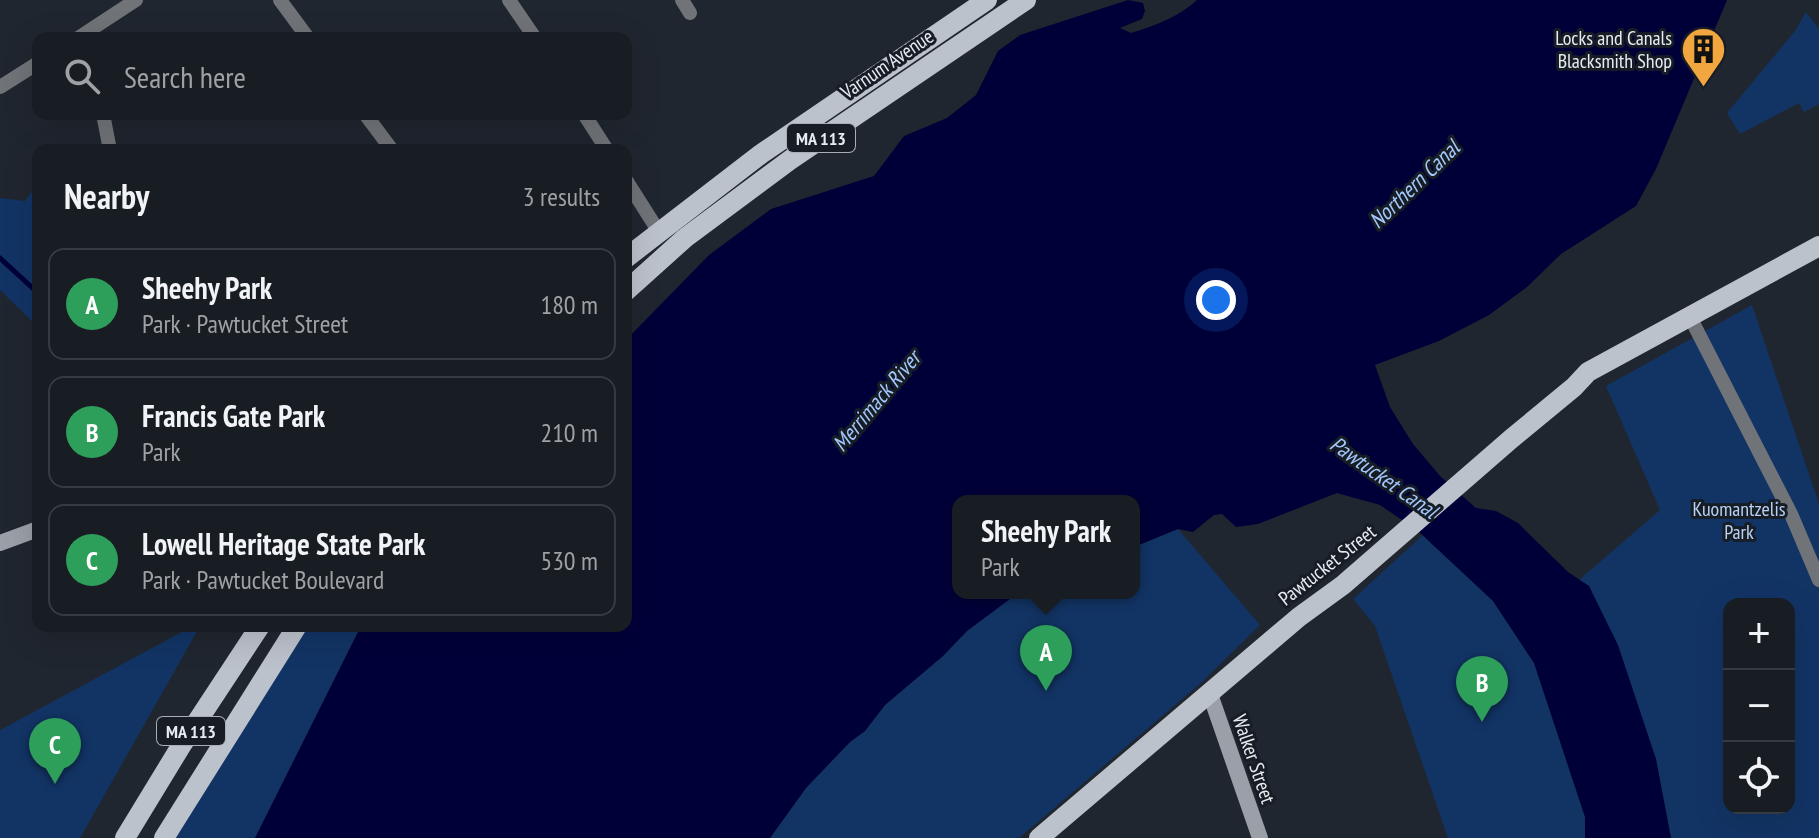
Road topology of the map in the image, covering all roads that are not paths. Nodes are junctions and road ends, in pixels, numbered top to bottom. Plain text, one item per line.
1 (136, 0) edge
2 (280, 0) edge
3 (509, 0) edge
4 (987, 0) edge
5 (1026, 0) edge
6 (91, 32) edge
7 (304, 32) edge
8 (531, 32) edge
9 (32, 67) edge
10 (0, 87) edge
11 (104, 120) edge
12 (370, 120) edge
13 (588, 120) edge
14 (109, 144) edge
15 (388, 144) edge
16 (603, 144) edge
17 (632, 189) edge
18 (659, 232) junction
19 (1819, 246) edge
20 (632, 253) edge
21 (632, 286) edge
22 (1689, 315) junction
23 (32, 531) edge
24 (0, 543) edge
25 (1819, 580) edge
26 (256, 632) edge
27 (293, 632) edge
28 (1210, 694) junction
29 (125, 838) edge
30 (164, 838) edge
31 (1039, 838) edge
32 (1260, 838) edge

1 - 6 street
2 - 7 street
3 - 8 street
4 - 18 main road, Varnum Avenue / MA 113
5 - 21 main road, Varnum Avenue / MA 113
9 - 10 street
11 - 14 street
12 - 15 street
13 - 16 street
17 - 18 street
18 - 20 main road, Varnum Avenue / MA 113
19 - 22 main road, Pawtucket Street
22 - 25 street
22 - 28 main road, Pawtucket Street
23 - 24 street
26 - 29 main road, MA 113
27 - 30 main road, MA 113
28 - 31 main road, Pawtucket Street
28 - 32 street, Walker Street

